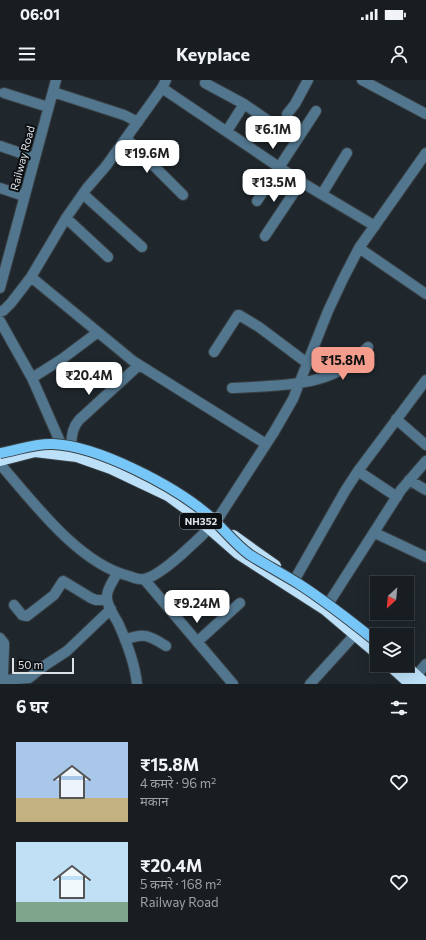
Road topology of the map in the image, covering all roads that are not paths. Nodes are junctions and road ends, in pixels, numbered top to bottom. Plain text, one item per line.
1 (56, 80) edge
2 (308, 80) edge
3 (362, 80) edge
4 (205, 83) dead end
5 (164, 84) edge
6 (53, 92) junction
7 (4, 94) dead end
8 (244, 104) junction
9 (48, 107) junction
10 (316, 111) dead end
11 (287, 114) dead end
12 (426, 114) edge
13 (138, 122) junction
14 (273, 124) dead end
15 (227, 131) junction
16 (126, 138) junction
17 (0, 146) edge
18 (348, 153) dead end
19 (425, 157) edge
20 (34, 158) junction
21 (279, 168) junction
22 (301, 182) junction
23 (0, 188) edge
24 (83, 194) junction
25 (322, 194) junction
26 (24, 196) junction
27 (183, 196) dead end
28 (257, 201) dead end
29 (66, 218) junction
30 (375, 226) junction
31 (265, 236) dead end
32 (142, 247) dead end
33 (359, 248) junction
34 (108, 257) dead end
35 (31, 277) junction
36 (0, 288) edge
37 (426, 294) edge
38 (0, 312) edge
39 (0, 321) edge
40 (98, 332) junction
41 (368, 348) dead end
42 (214, 352) dead end
43 (308, 363) junction
44 (139, 365) junction
45 (32, 378) junction
46 (426, 380) edge
47 (300, 383) junction
48 (232, 388) dead end
49 (396, 419) junction
50 (266, 444) junction
51 (426, 445) edge
52 (65, 448) junction
53 (0, 452) edge
54 (0, 460) edge
55 (426, 461) edge
56 (0, 464) edge
57 (358, 471) junction
58 (409, 480) junction
59 (426, 490) edge
60 (397, 497) junction
61 (213, 524) junction
62 (375, 533) junction
63 (426, 557) edge
64 (117, 573) junction
65 (144, 579) junction
66 (295, 579) junction
67 (330, 601) junction
68 (109, 604) junction
69 (240, 604) dead end
70 (14, 605) dead end
71 (359, 630) junction
72 (370, 636) edge
73 (370, 637) edge
74 (0, 638) edge
75 (125, 640) junction
76 (198, 642) junction
77 (370, 644) edge
78 (166, 646) dead end
79 (426, 664) edge
80 (402, 672) edge
81 (410, 672) edge
82 (32, 681) edge
83 (417, 681) edge
84 (5, 682) edge
85 (137, 684) edge
86 (233, 684) edge
87 (310, 684) edge

1 - 6 street, Railway Road
2 - 11 street
3 - 12 street
4 - 8 street
5 - 13 street
5 - 15 street
6 - 9 street, Railway Road
6 - 13 street
7 - 9 street
8 - 14 street
8 - 15 street
9 - 20 street, Railway Road
10 - 21 street
13 - 16 street
15 - 21 street
16 - 24 street
16 - 27 street
17 - 20 street
18 - 25 street
19 - 30 street
20 - 26 street, Railway Road
21 - 22 street
21 - 28 street
22 - 25 street
22 - 31 street
23 - 26 street
24 - 29 street
24 - 32 street
25 - 30 street
26 - 36 street, Railway Road
29 - 34 street
29 - 35 street
30 - 33 street
33 - 37 street
33 - 43 street
35 - 38 street
35 - 40 street
39 - 45 street
40 - 44 street
40 - 45 street
41 - 47 street
42 - 43 street
43 - 47 street
44 - 50 street
44 - 52 street
45 - 52 street
46 - 49 street
47 - 48 street
47 - 50 street
49 - 51 street
49 - 57 street
50 - 61 street
52 - 53 highway, NH352
52 - 54 highway, NH352
52 - 61 highway, NH352
53 - 72 main road, bridge
55 - 58 street
56 - 64 street
57 - 60 street
57 - 66 street
58 - 59 street
58 - 60 street
60 - 62 street
61 - 65 street
61 - 66 highway, NH352
61 - 71 highway, NH352
62 - 63 street
62 - 67 street
64 - 65 street
64 - 68 street
65 - 76 street
66 - 67 highway, NH352
67 - 71 highway, NH352
68 - 70 street
68 - 75 street
68 - 82 street
69 - 76 street
71 - 73 highway, NH352
71 - 77 highway, NH352
71 - 87 street
74 - 84 street
75 - 78 street
75 - 85 street
76 - 86 street
79 - 83 street
80 - 83 highway
81 - 83 highway
82 - 84 street

